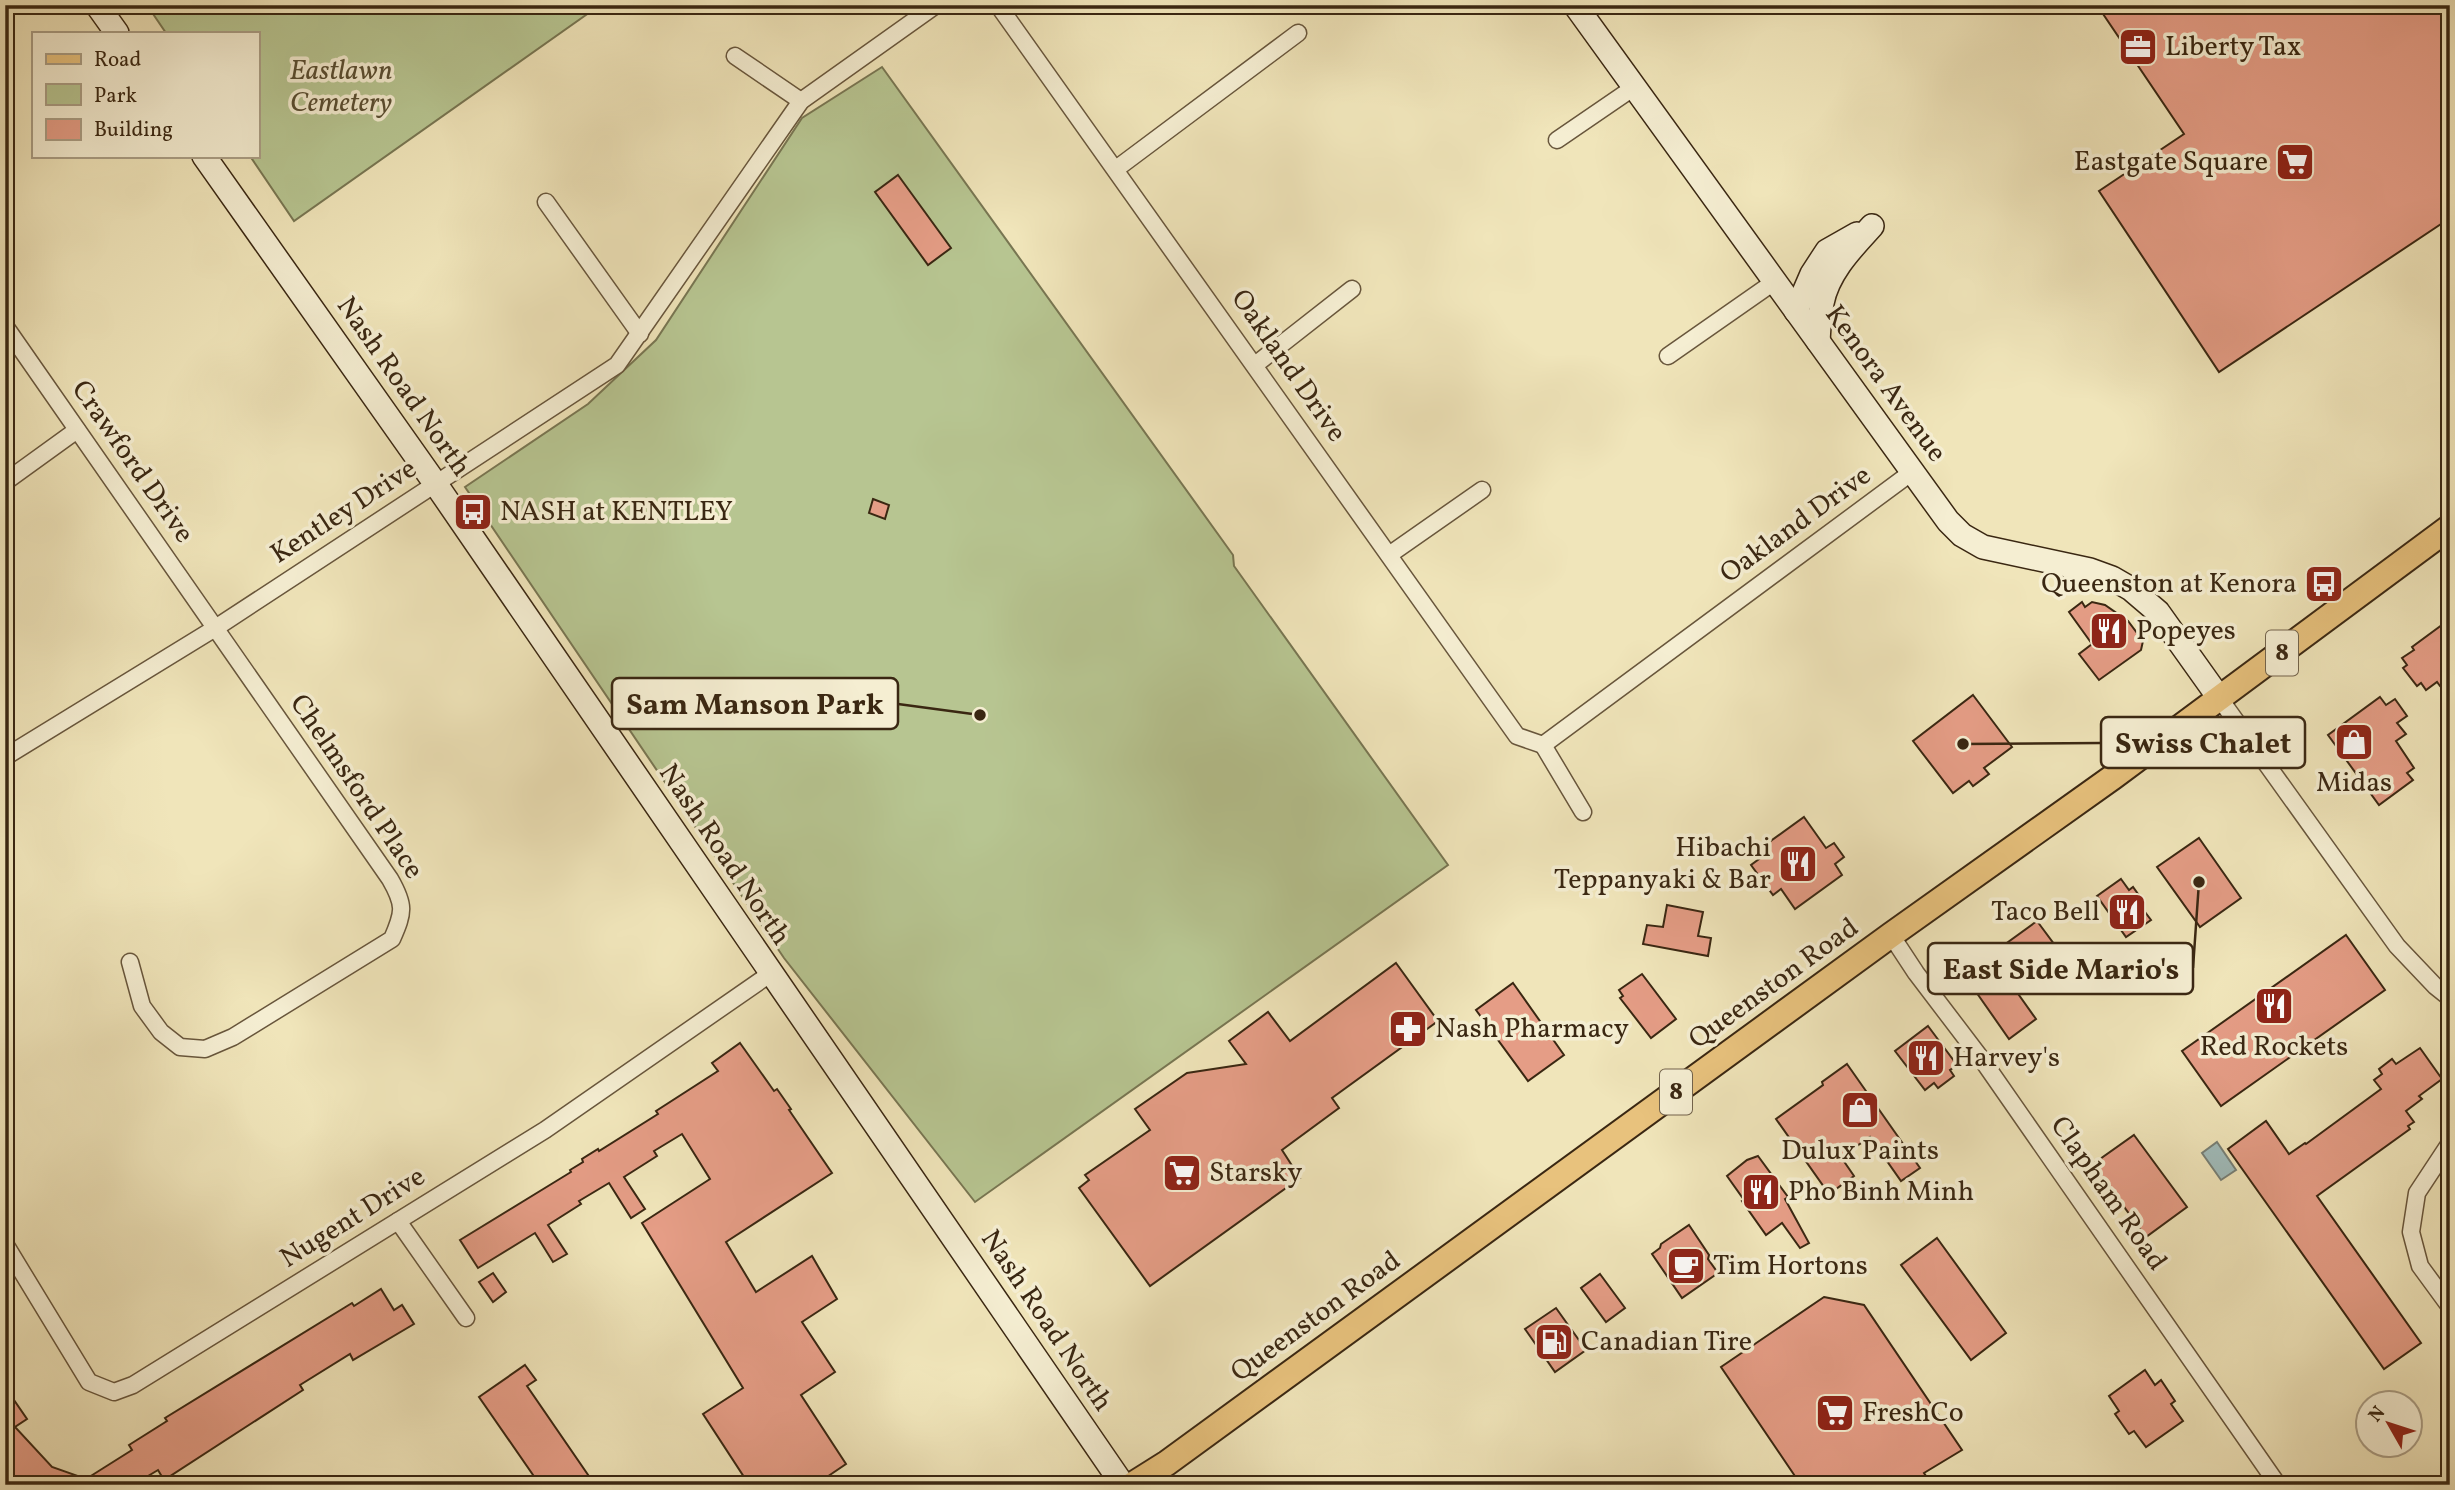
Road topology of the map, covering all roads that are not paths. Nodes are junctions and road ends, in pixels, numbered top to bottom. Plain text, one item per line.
1 (97, 5) edge
2 (936, 5) edge
3 (998, 5) edge
4 (1574, 5) edge
5 (116, 32) edge
6 (1298, 33) dead end
7 (735, 56) dead end
8 (1633, 88) junction
9 (801, 102) junction
10 (1556, 140) dead end
11 (205, 158) edge
12 (1116, 169) junction
13 (546, 202) dead end
14 (1774, 282) junction
15 (1352, 289) dead end
16 (1796, 311) junction
17 (5, 326) edge
18 (640, 334) junction
19 (1818, 341) junction
20 (1668, 356) dead end
21 (1255, 365) junction
22 (77, 430) junction
23 (1912, 472) junction
24 (5, 482) edge
25 (435, 483) junction
26 (1482, 489) dead end
27 (2450, 527) edge
28 (1389, 555) junction
29 (217, 627) junction
30 (2220, 699) junction
31 (1543, 745) junction
32 (5, 757) edge
33 (1583, 812) dead end
34 (1891, 935) junction
35 (130, 962) dead end
36 (770, 974) junction
37 (2450, 998) edge
38 (2450, 1143) edge
39 (398, 1221) junction
40 (5, 1244) edge
41 (2450, 1307) edge
42 (466, 1318) dead end
43 (2450, 1480) edge
44 (1123, 1485) edge
45 (1132, 1485) edge
46 (2278, 1485) edge
47 (2443, 1485) edge

1 - 5 main road
2 - 9 street, Kentley Drive
3 - 12 street, Oakland Drive
4 - 8 main road, Kenora Avenue
6 - 12 street
7 - 9 street
8 - 10 street
8 - 14 main road, Kenora Avenue
9 - 18 street, Kentley Drive
11 - 25 main road, Nash Road North
12 - 21 street, Oakland Drive
13 - 18 street
14 - 16 main road, Kenora Avenue
14 - 20 street
15 - 21 street
16 - 19 main road, Kenora Avenue
16 - 19 main road
17 - 22 street, Crawford Drive
18 - 25 street, Kentley Drive
19 - 23 main road, Kenora Avenue
21 - 28 street, Oakland Drive
22 - 24 street
22 - 29 street, Crawford Drive
23 - 30 main road, Kenora Avenue
23 - 31 street, Oakland Drive
25 - 29 street, Kentley Drive
25 - 36 main road, Nash Road North
26 - 28 street
27 - 30 main road, Queenston Road / 8
28 - 31 street, Oakland Drive
29 - 32 street, Kentley Drive
29 - 35 street, Chelmsford Place
30 - 34 main road, Queenston Road / 8
30 - 37 street
31 - 33 street
34 - 45 main road, Queenston Road / 8
34 - 46 street, Clapham Road
36 - 39 street, Nugent Drive
36 - 44 main road, Nash Road North
38 - 41 street
39 - 40 street, Nugent Drive
39 - 42 street
43 - 47 street

